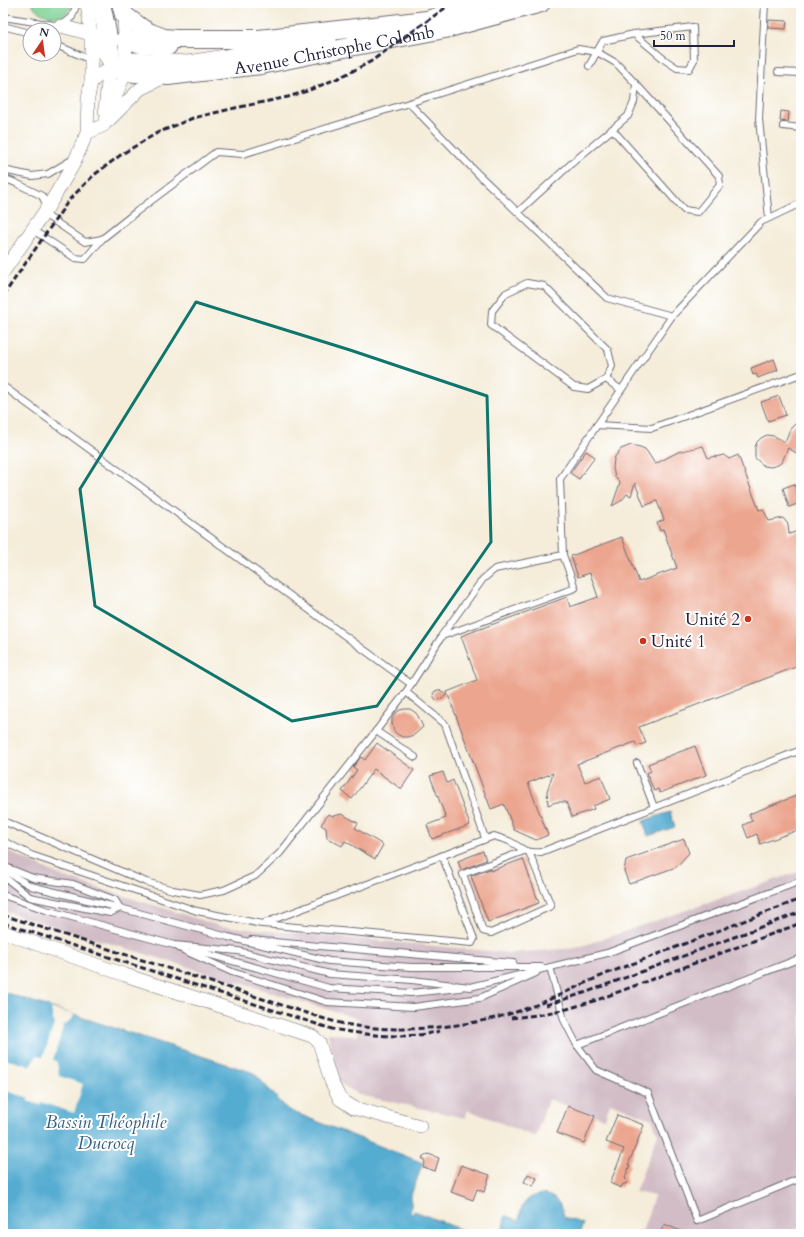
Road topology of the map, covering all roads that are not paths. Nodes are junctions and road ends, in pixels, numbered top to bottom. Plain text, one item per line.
1 (77, 3) edge
2 (87, 3) edge
3 (101, 3) edge
4 (482, 3) edge
5 (541, 3) edge
6 (765, 3) edge
7 (122, 9) edge
8 (3, 17) edge
9 (421, 20) junction
10 (35, 22) edge
11 (385, 24) junction
12 (62, 25) edge
13 (3, 26) edge
14 (62, 26) edge
15 (22, 31) edge
16 (634, 34) junction
17 (108, 37) junction
18 (62, 47) edge
19 (597, 52) junction
20 (91, 60) junction
21 (121, 66) junction
22 (590, 66) dead end
23 (778, 72) dead end
24 (801, 73) edge
25 (168, 76) junction
26 (90, 82) junction
27 (636, 84) junction
28 (409, 103) junction
29 (104, 125) junction
30 (783, 126) dead end
31 (801, 128) edge
32 (612, 130) junction
33 (87, 133) junction
34 (77, 156) junction
35 (3, 170) edge
36 (3, 178) edge
37 (801, 203) edge
38 (46, 211) junction
39 (518, 212) junction
40 (769, 218) junction
41 (32, 230) junction
42 (102, 239) junction
43 (3, 272) edge
44 (672, 316) junction
45 (801, 374) edge
46 (606, 379) junction
47 (3, 386) edge
48 (621, 390) junction
49 (597, 425) junction
50 (563, 555) junction
51 (442, 636) junction
52 (411, 684) junction
53 (406, 692) junction
54 (376, 731) junction
55 (801, 750) edge
56 (415, 757) dead end
57 (637, 763) dead end
58 (654, 807) junction
59 (3, 821) edge
60 (485, 838) junction
61 (3, 841) edge
62 (526, 851) junction
63 (442, 855) junction
64 (3, 866) edge
65 (3, 870) edge
66 (3, 876) edge
67 (801, 881) edge
68 (3, 895) edge
69 (120, 908) junction
70 (262, 924) junction
71 (3, 932) edge
72 (228, 937) junction
73 (174, 945) junction
74 (801, 958) edge
75 (550, 967) junction
76 (470, 987) junction
77 (577, 1045) junction
78 (420, 1126) dead end
79 (801, 1178) edge

1 - 12 lane
2 - 17 street
3 - 17 main road
4 - 9 main road
5 - 25 main road, Avenue Christophe Colomb
6 - 40 lane
7 - 11 main road
7 - 17 street
8 - 10 lane
9 - 11 main road
9 - 21 street
11 - 17 main road
13 - 15 lane
14 - 17 street
16 - 16 lane
16 - 19 lane
17 - 20 street
17 - 21 main road
18 - 20 lane
19 - 22 lane
19 - 27 lane
19 - 28 lane
20 - 21 street
20 - 26 street
21 - 25 main road, Avenue Christophe Colomb
21 - 26 street
21 - 29 street
23 - 24 lane
25 - 29 street
26 - 33 street
27 - 32 lane
27 - 32 lane
28 - 39 lane
28 - 42 lane
29 - 33 street
30 - 31 lane
32 - 39 lane
33 - 34 street
34 - 35 lane
34 - 38 street
36 - 38 lane
37 - 40 lane
38 - 41 street
38 - 42 lane
39 - 44 lane
40 - 44 lane
41 - 42 lane
41 - 43 street
44 - 48 lane
45 - 49 lane
46 - 46 lane
46 - 48 lane
47 - 52 lane
48 - 49 lane
49 - 50 lane
50 - 51 lane
50 - 51 lane
51 - 52 lane
52 - 53 lane
53 - 54 lane
53 - 60 lane
54 - 56 lane
54 - 59 lane
55 - 58 lane
57 - 58 lane
58 - 62 lane
60 - 62 lane
60 - 63 lane
61 - 70 lane
62 - 62 lane
63 - 70 lane
63 - 70 lane
64 - 69 lane
65 - 69 lane
66 - 69 lane
67 - 75 lane
68 - 73 lane
69 - 72 lane
71 - 78 street
72 - 75 lane
72 - 75 lane
73 - 75 lane
73 - 76 lane
73 - 76 lane
74 - 77 lane
75 - 76 lane
75 - 77 lane
77 - 79 lane

